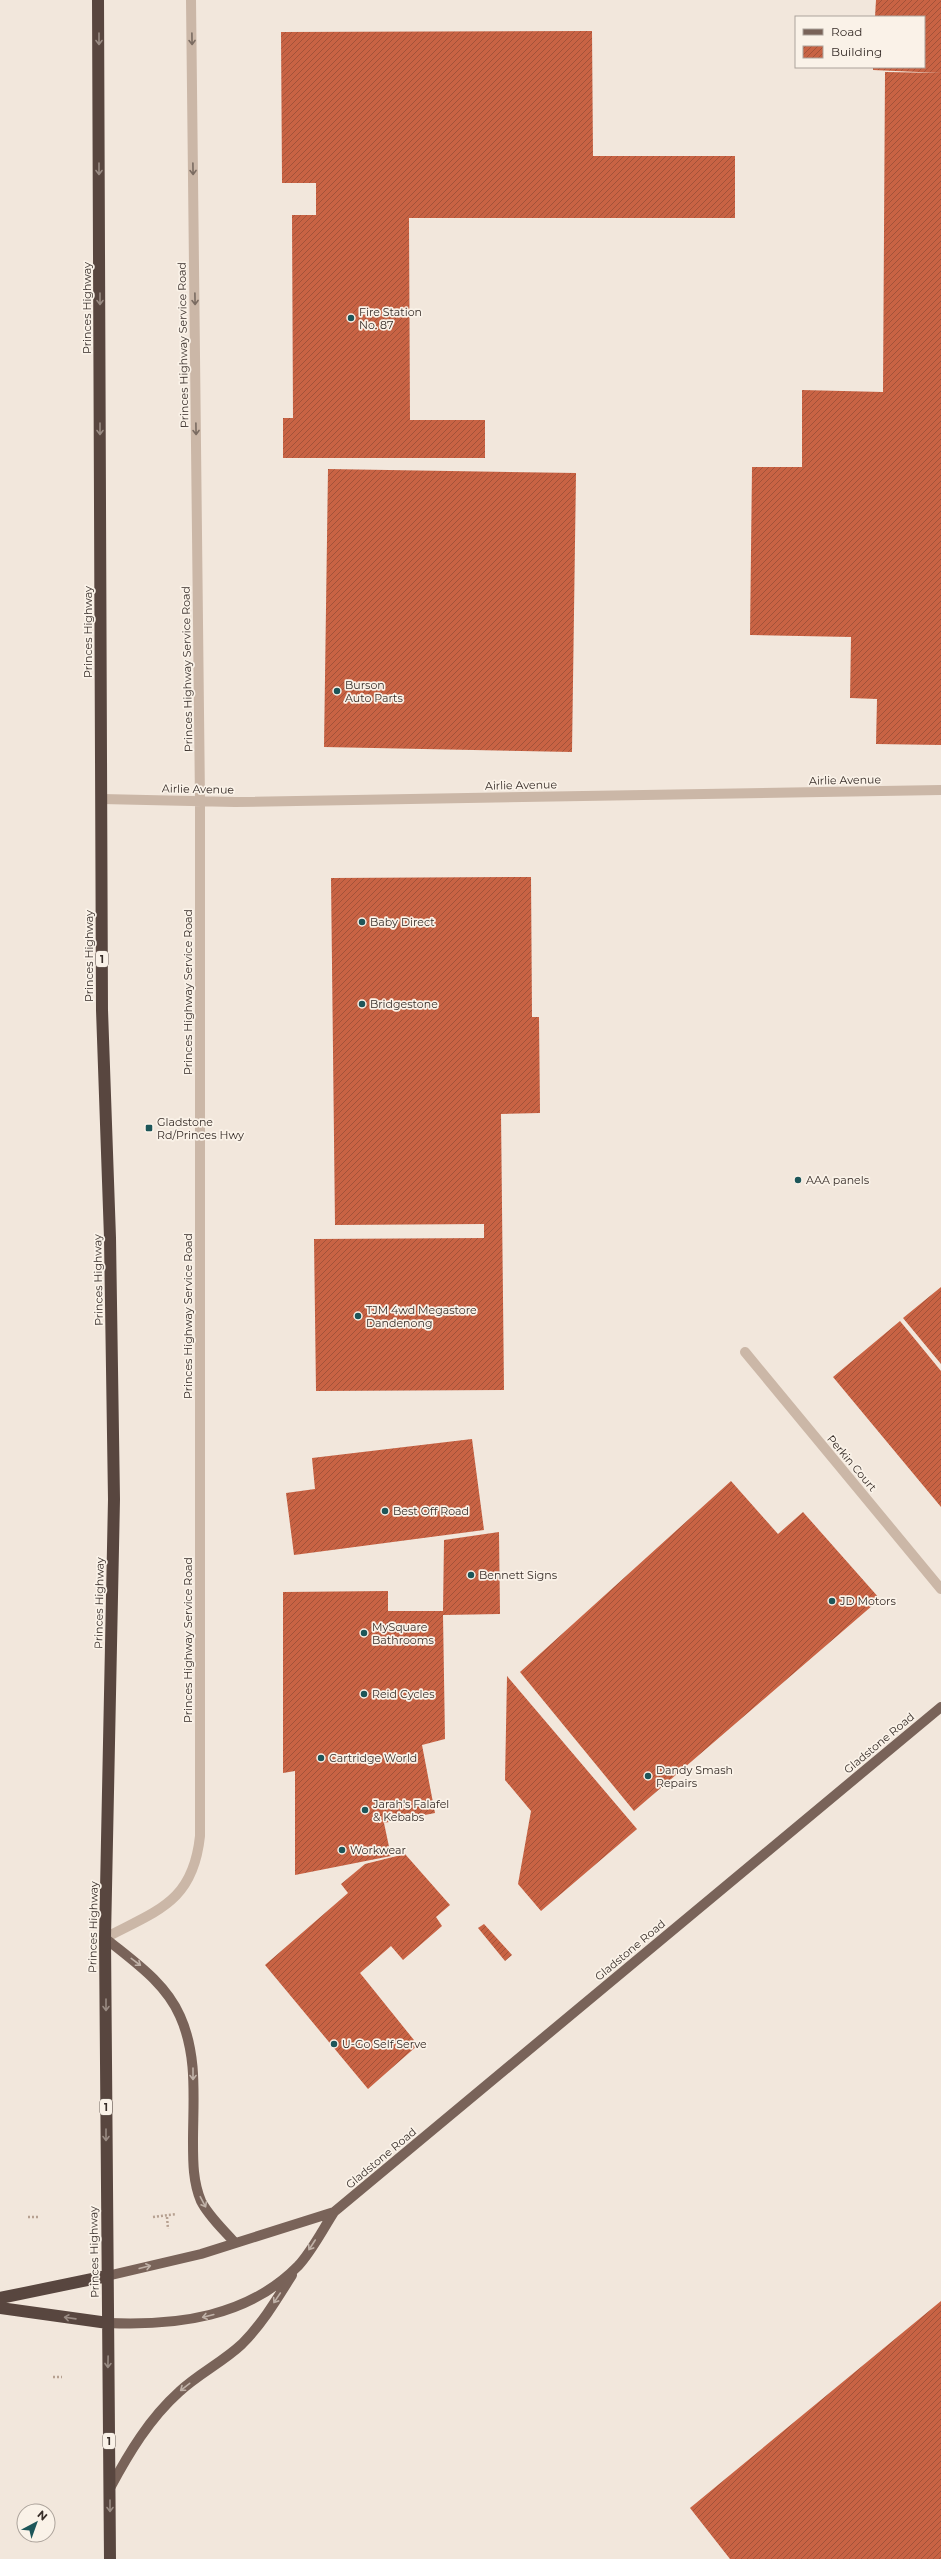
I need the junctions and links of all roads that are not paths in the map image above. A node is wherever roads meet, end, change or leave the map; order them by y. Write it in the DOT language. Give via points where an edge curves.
graph roads {
  1 [pos="98,0"];
  2 [pos="191,0"];
  3 [pos="941,790"];
  4 [pos="102,799"];
  5 [pos="200,801"];
  6 [pos="745,1352"];
  7 [pos="941,1589"];
  8 [pos="941,1707"];
  9 [pos="106,1938"];
  10 [pos="334,2212"];
  11 [pos="235,2243"];
  12 [pos="299,2265"];
  13 [pos="107,2276"];
  14 [pos="0,2298"];
  15 [pos="0,2308"];
  16 [pos="108,2323"];
  17 [pos="110,2488"];
  18 [pos="111,2557"];
  1 -- 4 [label="highway, Princes Highway / 1, one-way"];
  2 -- 5 [label="street, Princes Highway Service Road, one-way"];
  3 -- 5 [label="street, Airlie Avenue"];
  4 -- 5 [label="street, Airlie Avenue"];
  4 -- 9 [label="highway, Princes Highway / 1" via="102,1010 110,1238 114,1499"];
  5 -- 9 [label="street, Princes Highway Service Road" via="200,1836 191,1875 175,1898 161,1909"];
  6 -- 7 [label="street, Perkin Court"];
  8 -- 10 [label="main road, Gladstone Road"];
  9 -- 11 [label="main road, one-way" via="154,1978 180,2015 193,2062 194,2176 202,2203"];
  9 -- 13 [label="highway, Princes Highway / 1, one-way"];
  10 -- 11 [label="main road, Gladstone Road"];
  10 -- 12 [label="main road, Gladstone Road, one-way"];
  13 -- 11 [label="main road, Gladstone Road, one-way" via="201,2254"];
  12 -- 16 [label="main road, Gladstone Road, one-way" via="255,2298 222,2312 157,2325"];
  12 -- 17 [label="main road, one-way" via="264,2318 242,2344 178,2392 158,2414 133,2445"];
  13 -- 14 [label="highway"];
  13 -- 16 [label="highway, Princes Highway / 1"];
  16 -- 15 [label="highway, one-way"];
  16 -- 17 [label="highway, Princes Highway / 1, one-way"];
  17 -- 18 [label="highway, Princes Highway / 1, one-way"];
}
